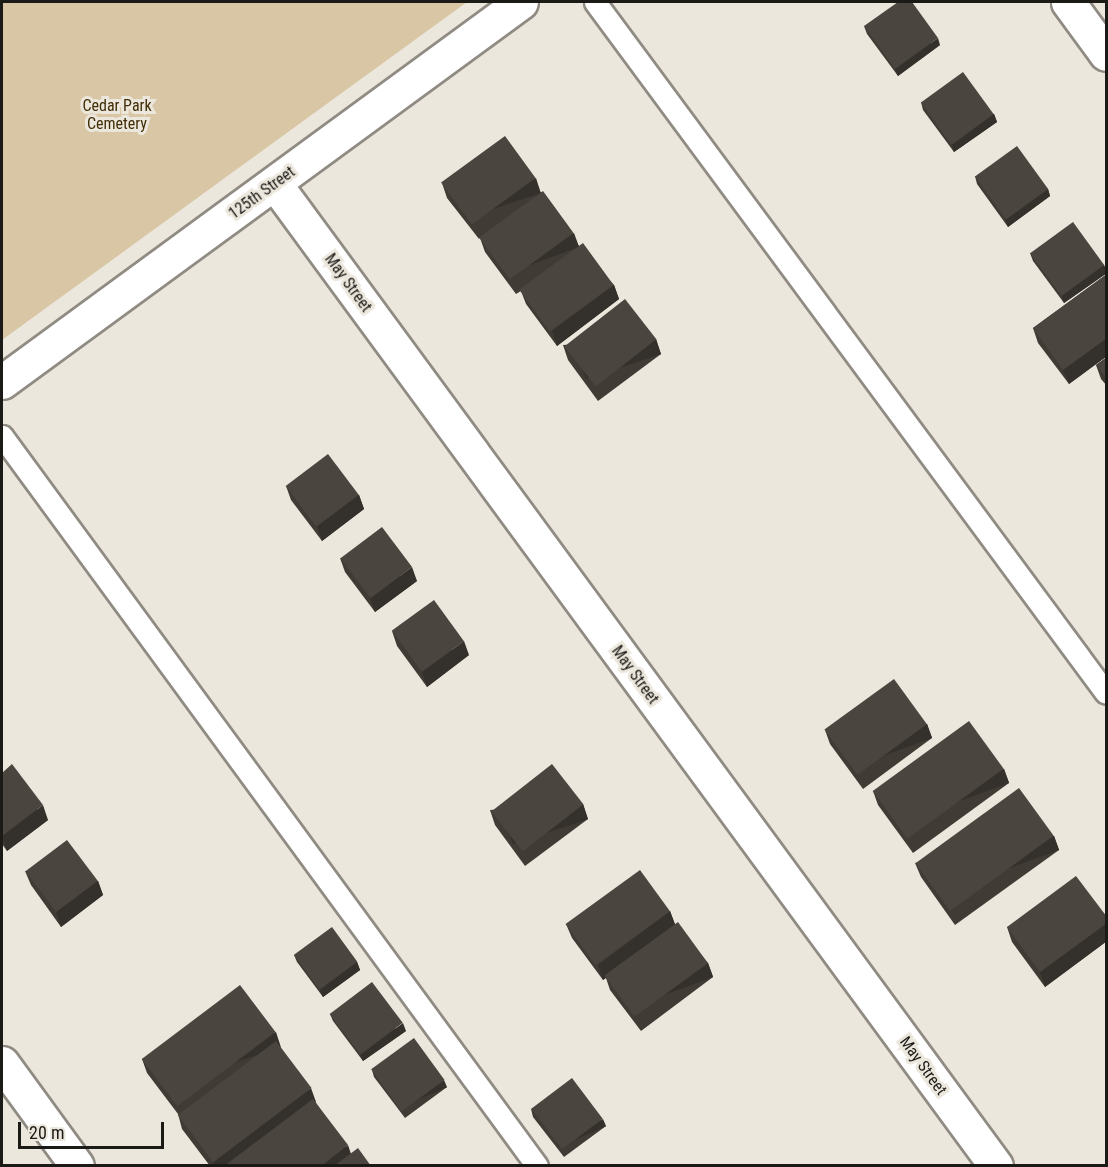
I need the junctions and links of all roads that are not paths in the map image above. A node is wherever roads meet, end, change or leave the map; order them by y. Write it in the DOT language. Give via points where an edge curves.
graph roads {
  1 [pos="521,2"];
  2 [pos="595,2"];
  3 [pos="1068,2"];
  4 [pos="1107,54"];
  5 [pos="275,184"];
  6 [pos="2,382"];
  7 [pos="2,436"];
  8 [pos="1107,693"];
  9 [pos="2,1063"];
  10 [pos="78,1166"];
  11 [pos="537,1166"];
  12 [pos="996,1166"];
  1 -- 5 [label="street, 125th Street"];
  2 -- 8 [label="lane"];
  3 -- 4 [label="street"];
  5 -- 6 [label="street, 125th Street"];
  5 -- 12 [label="street, May Street"];
  7 -- 11 [label="lane"];
  9 -- 10 [label="street"];
}
